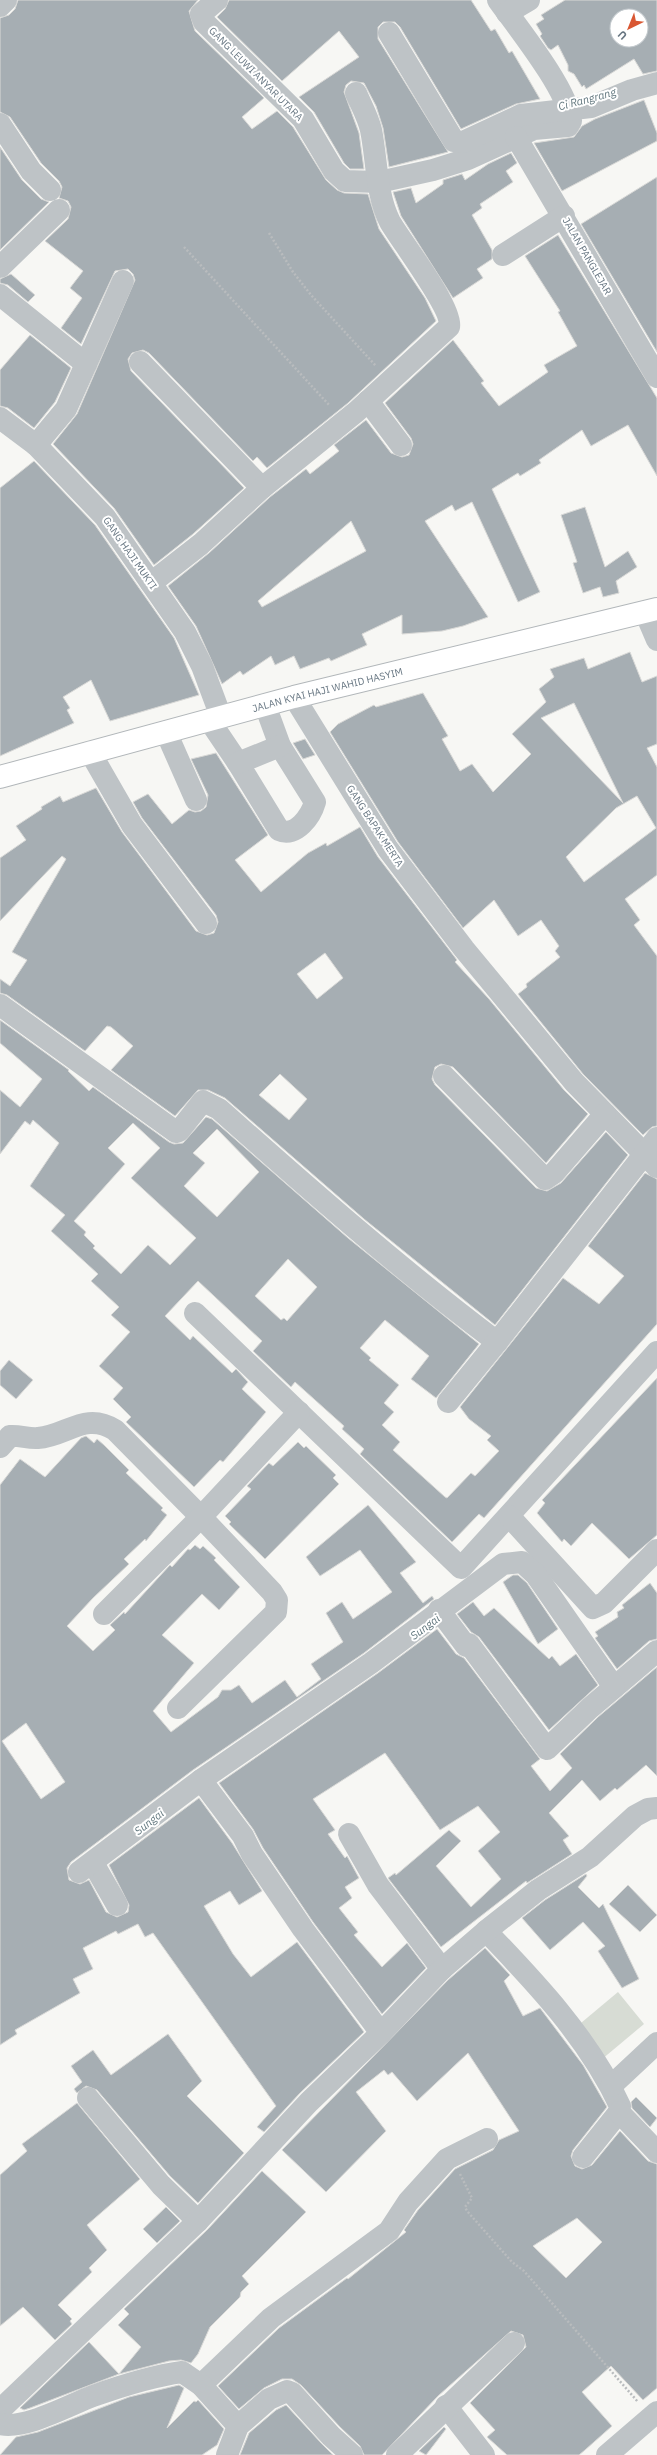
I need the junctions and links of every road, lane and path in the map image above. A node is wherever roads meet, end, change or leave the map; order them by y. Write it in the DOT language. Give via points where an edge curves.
graph roads {
  1 [pos="6,0"];
  2 [pos="217,0"];
  3 [pos="529,0"];
  4 [pos="0,6"];
  5 [pos="503,6"];
  6 [pos="389,33"];
  7 [pos="657,83"];
  8 [pos="356,93"];
  9 [pos="571,114"];
  10 [pos="2,133"];
  11 [pos="516,137"];
  12 [pos="379,182"];
  13 [pos="50,190"];
  14 [pos="59,210"];
  15 [pos="564,216"];
  16 [pos="269,233"];
  17 [pos="184,247"];
  18 [pos="503,255"];
  19 [pos="0,267"];
  20 [pos="123,281"];
  21 [pos="0,295"];
  22 [pos="140,362"];
  23 [pos="86,364"];
  24 [pos="657,377"];
  25 [pos="390,381"];
  26 [pos="368,401"];
  27 [pos="0,418"];
  28 [pos="344,422"];
  29 [pos="36,445"];
  30 [pos="401,445"];
  31 [pos="262,488"];
  32 [pos="151,583"];
  33 [pos="651,611"];
  34 [pos="657,640"];
  35 [pos="294,697"];
  36 [pos="264,705"];
  37 [pos="215,718"];
  38 [pos="166,732"];
  39 [pos="280,746"];
  40 [pos="90,752"];
  41 [pos="238,763"];
  42 [pos="0,777"];
  43 [pos="196,800"];
  44 [pos="206,923"];
  45 [pos="0,1005"];
  46 [pos="444,1076"];
  47 [pos="605,1114"];
  48 [pos="653,1153"];
  49 [pos="195,1313"];
  50 [pos="497,1342"];
  51 [pos="657,1352"];
  52 [pos="448,1402"];
  53 [pos="299,1412"];
  54 [pos="0,1446"];
  55 [pos="509,1516"];
  56 [pos="201,1517"];
  57 [pos="657,1550"];
  58 [pos="441,1613"];
  59 [pos="104,1614"];
  60 [pos="657,1651"];
  61 [pos="614,1687"];
  62 [pos="178,1708"];
  63 [pos="201,1780"];
  64 [pos="657,1808"];
  65 [pos="349,1834"];
  66 [pos="117,1905"];
  67 [pos="486,1931"];
  68 [pos="442,1969"];
  69 [pos="381,2033"];
  70 [pos="657,2042"];
  71 [pos="611,2086"];
  72 [pos="88,2098"];
  73 [pos="619,2112"];
  74 [pos="487,2139"];
  75 [pos="657,2152"];
  76 [pos="583,2157"];
  77 [pos="447,2159"];
  78 [pos="198,2221"];
  79 [pos="514,2343"];
  80 [pos="201,2385"];
  81 [pos="446,2406"];
  82 [pos="0,2410"];
  83 [pos="654,2415"];
  84 [pos="0,2424"];
  85 [pos="238,2426"];
  86 [pos="227,2455"];
  87 [pos="352,2455"];
  88 [pos="397,2455"];
  89 [pos="484,2455"];
  90 [pos="607,2455"];
  1 -- 4 [label="street"];
  2 -- 12 [label="street, GANG LEUWI ANYAR UTARA" via="202,14 204,22 303,119 334,171 345,181"];
  3 -- 5 [label="street"];
  5 -- 9 [label="street" via="562,93"];
  6 -- 9 [label="street" via="454,141 463,142 522,115"];
  7 -- 9 [label="street"];
  8 -- 12 [label="street" via="370,128"];
  9 -- 11 [label="street" via="568,126 534,129"];
  10 -- 13 [label="street" via="31,171"];
  11 -- 12 [label="street" via="433,170"];
  11 -- 15 [label="street, JALAN PANGLEJAR"];
  12 -- 25 [label="street" via="381,197 390,221 443,304 450,323 449,327"];
  14 -- 19 [label="street"];
  15 -- 18 [label="street"];
  15 -- 24 [label="street, JALAN PANGLEJAR"];
  16 -- 25 [label="path" via="293,272 311,295"];
  17 -- 28 [label="path"];
  20 -- 23 [label="street"];
  21 -- 23 [label="street"];
  22 -- 31 [label="street"];
  23 -- 29 [label="street" via="66,409"];
  25 -- 26 [label="street"];
  26 -- 28 [label="street"];
  26 -- 30 [label="street"];
  27 -- 29 [label="street, GANG HAJI MUKTI"];
  28 -- 31 [label="street"];
  29 -- 32 [label="street, GANG HAJI MUKTI" via="105,516"];
  31 -- 32 [label="street" via="201,544"];
  32 -- 37 [label="street, GANG HAJI MUKTI" via="191,643"];
  33 -- 34 [label="street"];
  33 -- 35 [label="main road, JALAN KYAI HAJI WAHID HASYIM"];
  35 -- 36 [label="main road, JALAN KYAI HAJI WAHID HASYIM"];
  35 -- 47 [label="street, GANG BAPAK MERTA" via="388,849 464,949 574,1082"];
  36 -- 37 [label="main road, JALAN KYAI HAJI WAHID HASYIM"];
  36 -- 39 [label="street"];
  37 -- 38 [label="main road, JALAN KYAI HAJI WAHID HASYIM"];
  37 -- 41 [label="street, GANG HAJI MUKTI"];
  38 -- 40 [label="main road, JALAN KYAI HAJI WAHID HASYIM"];
  38 -- 43 [label="street"];
  39 -- 41 [label="street"];
  39 -- 41 [label="street, GANG HAJI MUKTI" via="315,802 311,815 304,824 288,832 278,830"];
  40 -- 42 [label="main road, JALAN KYAI HAJI WAHID HASYIM"];
  40 -- 44 [label="street" via="132,825"];
  45 -- 50 [label="street" via="176,1132 180,1131 203,1101 219,1109 337,1215 424,1287"];
  46 -- 47 [label="street" via="545,1179"];
  47 -- 48 [label="street, GANG BAPAK MERTA"];
  48 -- 50 [label="street"];
  49 -- 53 [label="street"];
  50 -- 52 [label="street"];
  51 -- 55 [label="street"];
  53 -- 55 [label="street" via="459,1567 463,1567"];
  53 -- 56 [label="street"];
  54 -- 56 [label="street" via="7,1438 14,1436 38,1438 80,1424 106,1425"];
  55 -- 57 [label="street" via="593,1608 604,1603"];
  56 -- 59 [label="street"];
  56 -- 62 [label="street" via="272,1592 278,1607 271,1618"];
  58 -- 61 [label="street" via="503,1564 522,1562 536,1575"];
  58 -- 61 [label="street" via="466,1646 469,1644 547,1749"];
  58 -- 63 [label="street"];
  60 -- 61 [label="street"];
  63 -- 66 [label="street" via="86,1867"];
  63 -- 69 [label="street" via="243,1836 252,1854 302,1929"];
  64 -- 67 [label="street" via="648,1809 635,1816 590,1857 538,1890"];
  65 -- 68 [label="street" via="378,1885"];
  67 -- 68 [label="street"];
  67 -- 71 [label="street" via="528,1975 592,2055"];
  68 -- 69 [label="street"];
  69 -- 78 [label="street" via="309,2102"];
  70 -- 71 [label="street"];
  71 -- 73 [label="street" via="620,2106"];
  72 -- 78 [label="street" via="161,2185"];
  73 -- 75 [label="street"];
  73 -- 76 [label="street"];
  74 -- 77 [label="street"];
  77 -- 80 [label="street" via="408,2202 389,2231 271,2318"];
  77 -- 83 [label="path" via="460,2174 472,2198 465,2207 467,2211 512,2262 524,2270"];
  78 -- 82 [label="street"];
  79 -- 81 [label="street"];
  80 -- 84 [label="street" via="185,2373 174,2373 94,2396 39,2418 6,2426"];
  80 -- 85 [label="street"];
  81 -- 88 [label="street"];
  81 -- 89 [label="street"];
  83 -- 90 [label="street"];
  85 -- 86 [label="street"];
  85 -- 87 [label="street" via="269,2399 287,2391 292,2393"];
}
